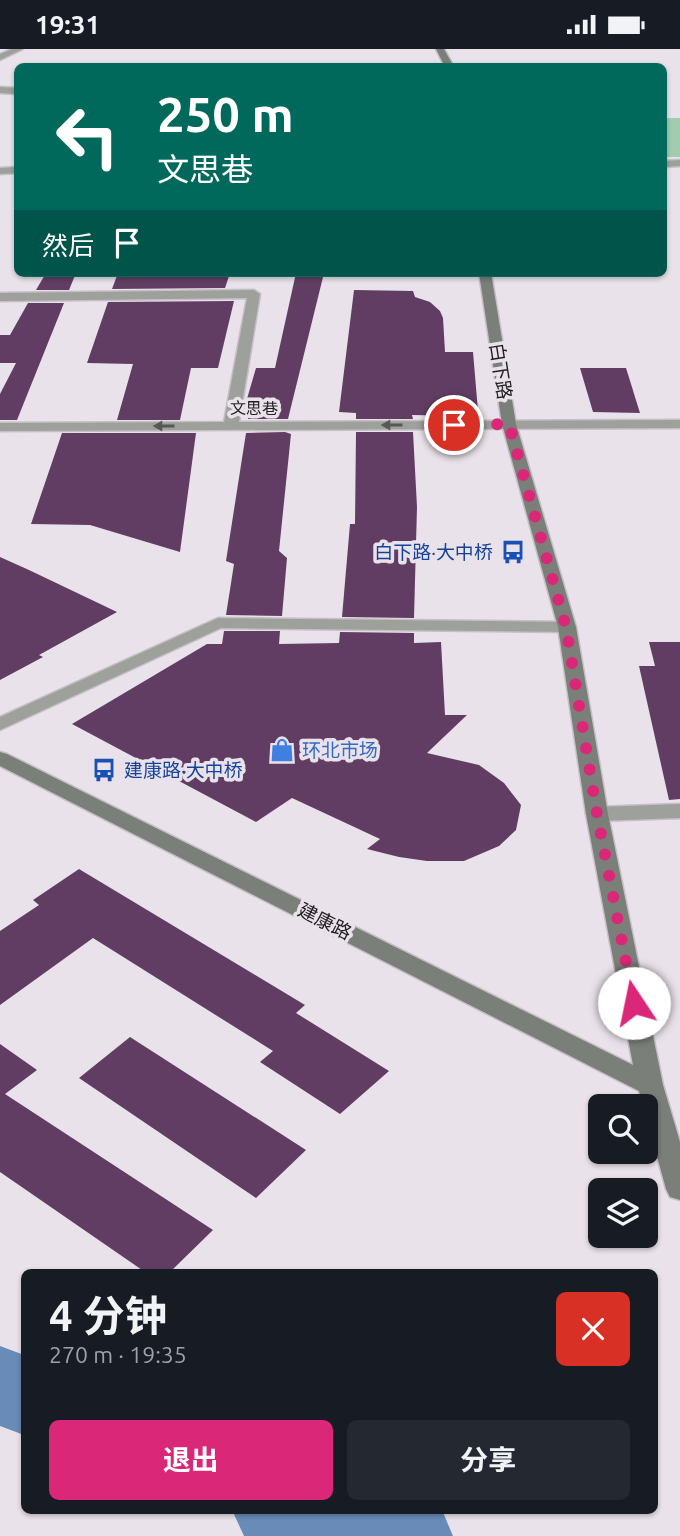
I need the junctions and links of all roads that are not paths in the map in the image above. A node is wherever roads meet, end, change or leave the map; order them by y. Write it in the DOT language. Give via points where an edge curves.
graph roads {
  1 [pos="19,49"];
  2 [pos="0,57"];
  3 [pos="486,277"];
  4 [pos="0,297"];
  5 [pos="509,424"];
  6 [pos="680,424"];
  7 [pos="231,426"];
  8 [pos="0,427"];
  9 [pos="566,627"];
  10 [pos="0,724"];
  11 [pos="0,758"];
  12 [pos="680,811"];
  13 [pos="597,814"];
  14 [pos="650,1085"];
  15 [pos="680,1189"];
  1 -- 2 [label="street"];
  3 -- 5 [label="main road, 白下路"];
  4 -- 7 [label="street" via="254,294"];
  5 -- 6 [label="street, 文思巷"];
  5 -- 7 [label="street, 文思巷, one-way"];
  5 -- 9 [label="main road, 白下路"];
  7 -- 8 [label="street, 文思巷, one-way"];
  9 -- 10 [label="street" via="218,623"];
  9 -- 13 [label="main road, 白下路"];
  11 -- 14 [label="main road, 建康路"];
  12 -- 13 [label="street"];
  13 -- 14 [label="main road, 白下路"];
  14 -- 15 [label="main road, 白下路"];
}
